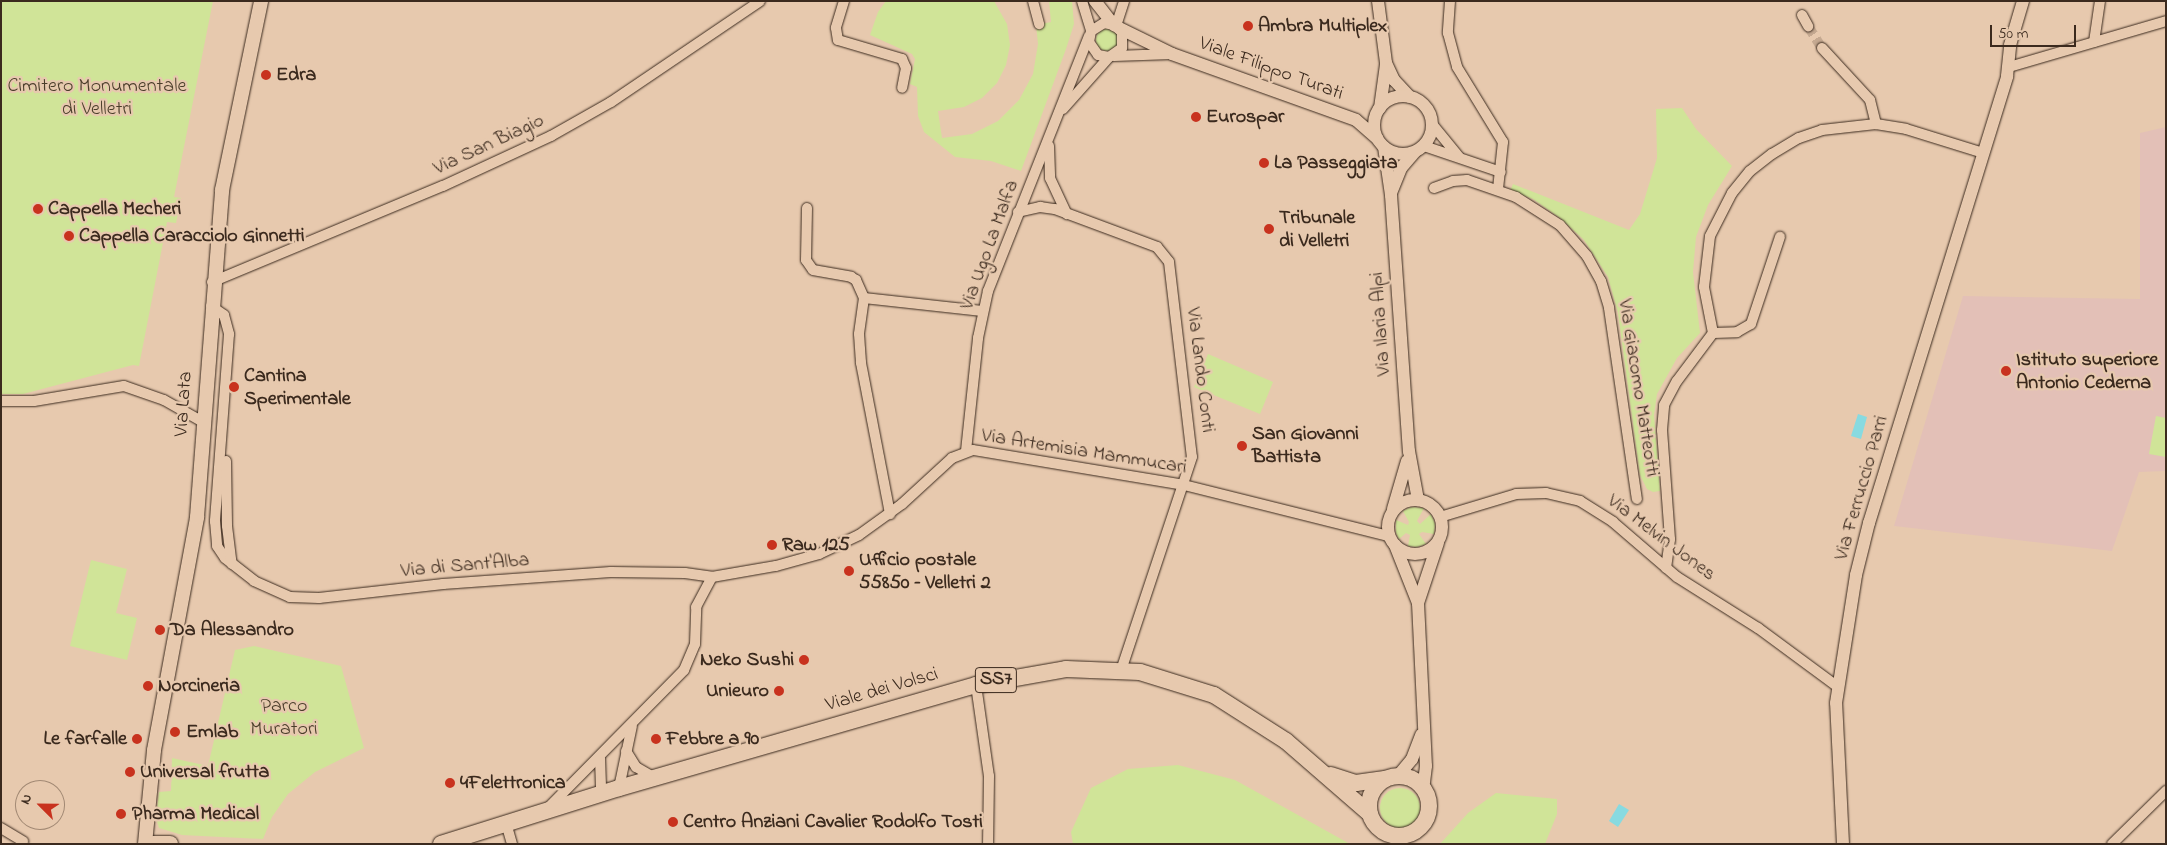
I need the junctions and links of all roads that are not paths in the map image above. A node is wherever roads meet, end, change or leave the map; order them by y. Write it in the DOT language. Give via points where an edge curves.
graph roads {
  1 [pos="261,1"];
  2 [pos="760,1"];
  3 [pos="844,1"];
  4 [pos="1033,1"];
  5 [pos="1082,1"];
  6 [pos="1095,1"];
  7 [pos="1124,1"];
  8 [pos="1378,1"];
  9 [pos="1450,1"];
  10 [pos="2023,1"];
  11 [pos="2100,1"];
  12 [pos="1802,15"];
  13 [pos="2166,21"];
  14 [pos="1039,24"];
  15 [pos="1116,26"];
  16 [pos="1808,26"];
  17 [pos="1090,33"];
  18 [pos="2094,42"];
  19 [pos="1822,48"];
  20 [pos="1172,54"];
  21 [pos="1112,56"];
  22 [pos="1386,63"];
  23 [pos="2009,67"];
  24 [pos="902,88"];
  25 [pos="1410,97"];
  26 [pos="1379,111"];
  27 [pos="1057,115"];
  28 [pos="1356,120"];
  29 [pos="1432,124"];
  30 [pos="1876,124"];
  31 [pos="1051,130"];
  32 [pos="1380,142"];
  33 [pos="1420,149"];
  34 [pos="1983,153"];
  35 [pos="1459,158"];
  36 [pos="1501,172"];
  37 [pos="1434,188"];
  38 [pos="1498,189"];
  39 [pos="1391,195"];
  40 [pos="807,208"];
  41 [pos="1018,212"];
  42 [pos="1067,214"];
  43 [pos="1780,237"];
  44 [pos="212,282"];
  45 [pos="864,298"];
  46 [pos="211,306"];
  47 [pos="982,311"];
  48 [pos="1713,334"];
  49 [pos="1,401"];
  50 [pos="203,422"];
  51 [pos="966,451"];
  52 [pos="1409,451"];
  53 [pos="1184,485"];
  54 [pos="1638,499"];
  55 [pos="1418,500"];
  56 [pos="1392,512"];
  57 [pos="890,514"];
  58 [pos="1440,517"];
  59 [pos="1440,538"];
  60 [pos="1392,541"];
  61 [pos="1666,568"];
  62 [pos="712,577"];
  63 [pos="1418,602"];
  64 [pos="1121,670"];
  65 [pos="976,685"];
  66 [pos="1838,687"];
  67 [pos="632,726"];
  68 [pos="1423,728"];
  69 [pos="626,751"];
  70 [pos="600,758"];
  71 [pos="1322,771"];
  72 [pos="655,778"];
  73 [pos="1392,778"];
  74 [pos="619,788"];
  75 [pos="1423,790"];
  76 [pos="2166,791"];
  77 [pos="601,794"];
  78 [pos="147,810"];
  79 [pos="546,810"];
  80 [pos="1373,821"];
  81 [pos="506,823"];
  82 [pos="1,828"];
  83 [pos="1412,838"];
  84 [pos="24,843"];
  85 [pos="162,843"];
  86 [pos="145,844"];
  87 [pos="441,844"];
  88 [pos="512,844"];
  89 [pos="988,844"];
  90 [pos="1388,844"];
  91 [pos="1843,844"];
  92 [pos="2112,844"];
  1 -- 44 [label="main road, Via Lata" via="223,181"];
  2 -- 44 [label="street, Via San Biagio" via="611,102 557,133 444,186"];
  3 -- 24 [label="street" via="836,28 837,39 844,44 902,59 906,68"];
  4 -- 14 [label="street"];
  5 -- 17 [label="street"];
  6 -- 15 [label="street"];
  7 -- 15 [label="street"];
  8 -- 22 [label="street"];
  9 -- 36 [label="street" via="1448,33 1452,53 1466,85 1501,134 1504,152"];
  10 -- 23 [label="street, Via Ferruccio Parri" via="2010,46"];
  11 -- 18 [label="street"];
  12 -- 16 [label="street"];
  13 -- 18 [label="street"];
  15 -- 17 [label="street" via="1104,22"];
  15 -- 20 [label="street, Viale Filippo Turati"];
  15 -- 21 [label="street" via="1124,43"];
  17 -- 21 [label="street" via="1093,52"];
  17 -- 27 [label="street, Via Ugo La Malfa"];
  18 -- 23 [label="street"];
  19 -- 30 [label="street" via="1870,100"];
  20 -- 21 [label="street, Viale Filippo Turati"];
  20 -- 28 [label="street, Viale Filippo Turati"];
  21 -- 27 [label="street, Via Ugo La Malfa"];
  22 -- 25 [label="street" via="1394,80"];
  22 -- 26 [label="street"];
  23 -- 34 [label="street, Via Ferruccio Parri"];
  25 -- 26 [label="street" via="1394,98"];
  25 -- 29 [label="street" via="1426,107"];
  26 -- 28 [label="street, Viale Filippo Turati"];
  26 -- 32 [label="street"];
  27 -- 31 [label="street, Via Ugo La Malfa"];
  28 -- 32 [label="street, Viale Filippo Turati"];
  29 -- 33 [label="street"];
  29 -- 35 [label="street"];
  30 -- 34 [label="street" via="1906,128"];
  30 -- 48 [label="street" via="1839,126 1799,138 1764,160 1736,186 1719,214 1705,259 1704,298"];
  31 -- 41 [label="street, Via Ugo La Malfa"];
  31 -- 42 [label="street" via="1049,173"];
  32 -- 33 [label="street" via="1399,154"];
  32 -- 39 [label="street, Via Ilaria Alpi"];
  33 -- 35 [label="street"];
  33 -- 39 [label="street, Via Ilaria Alpi" via="1401,168"];
  34 -- 66 [label="street, Via Ferruccio Parri" via="1867,530 1851,601"];
  35 -- 36 [label="street"];
  36 -- 38 [label="street"];
  37 -- 38 [label="street, Via Giacomo Matteotti" via="1462,180"];
  38 -- 54 [label="street, Via Giacomo Matteotti" via="1529,203 1560,225 1581,248 1601,282 1609,308"];
  39 -- 52 [label="street, Via Ilaria Alpi"];
  40 -- 45 [label="street" via="808,265 815,271 851,277 856,280"];
  41 -- 42 [label="street" via="1046,208"];
  41 -- 47 [label="street, Via Ugo La Malfa"];
  42 -- 53 [label="street, Via Lando Conti" via="1157,247 1168,258 1192,443"];
  43 -- 48 [label="street" via="1751,324 1737,332"];
  44 -- 46 [label="main road, Via Lata"];
  45 -- 47 [label="street"];
  45 -- 57 [label="street" via="859,334 861,363"];
  46 -- 50 [label="main road, Via Lata"];
  46 -- 62 [label="street, Via di Sant'Alba" via="224,315 229,330 215,534 220,552 265,588 301,599 604,572 680,572"];
  47 -- 51 [label="street, Via Ugo La Malfa"];
  48 -- 61 [label="street" via="1674,386 1662,411 1670,539"];
  49 -- 50 [label="street" via="34,401 124,386 164,400"];
  50 -- 78 [label="main road, Via Lata" via="193,546 164,693"];
  51 -- 53 [label="street, Via Artemisia Mammucari" via="980,450"];
  51 -- 57 [label="street, Via Artemisia Mammucari" via="952,458"];
  52 -- 55 [label="street, Via Ilaria Alpi"];
  52 -- 56 [label="street, Via Ilaria Alpi" via="1403,484"];
  53 -- 60 [label="street, Via Artemisia Mammucari"];
  53 -- 64 [label="street, Via Lando Conti"];
  55 -- 56 [label="street" via="1403,502"];
  55 -- 58 [label="street" via="1431,505"];
  56 -- 60 [label="street" via="1389,519"];
  57 -- 62 [label="street, Via Artemisia Mammucari" via="819,554 776,566"];
  58 -- 59 [label="street"];
  58 -- 61 [label="street, Via Melvin Jones" via="1516,494 1562,495 1580,501 1608,518"];
  59 -- 60 [label="street" via="1423,553 1408,553"];
  59 -- 63 [label="street"];
  60 -- 63 [label="street"];
  61 -- 66 [label="street, Via Melvin Jones" via="1758,628"];
  62 -- 67 [label="street" via="696,609 696,644 687,666"];
  63 -- 68 [label="street"];
  64 -- 65 [label="main road, Viale dei Volsci / SS7" via="1050,671"];
  64 -- 71 [label="main road, Viale dei Volsci / SS7" via="1166,678 1220,698 1280,737"];
  65 -- 72 [label="main road, Viale dei Volsci / SS7"];
  65 -- 89 [label="street" via="990,785"];
  66 -- 91 [label="street, Via Ferruccio Parri" via="1837,755"];
  67 -- 69 [label="street"];
  67 -- 70 [label="street"];
  68 -- 73 [label="street" via="1412,759"];
  68 -- 75 [label="street" via="1426,770"];
  69 -- 72 [label="street" via="636,767"];
  69 -- 74 [label="street"];
  70 -- 77 [label="street"];
  70 -- 79 [label="street"];
  71 -- 73 [label="main road, Viale dei Volsci / SS7" via="1356,783"];
  71 -- 80 [label="main road, Viale dei Volsci / SS7"];
  72 -- 74 [label="main road, Viale dei Volsci / SS7"];
  73 -- 75 [label="main road" via="1407,778"];
  73 -- 80 [label="main road" via="1374,790"];
  74 -- 77 [label="main road, Viale dei Volsci / SS7"];
  75 -- 83 [label="main road, SS7" via="1428,807 1422,825"];
  76 -- 92 [label="street"];
  77 -- 79 [label="main road, Viale dei Volsci / SS7"];
  78 -- 85 [label="main road"];
  78 -- 86 [label="main road, Via Lata"];
  79 -- 81 [label="main road, Viale dei Volsci / SS7"];
  80 -- 83 [label="main road, SS7" via="1395,836"];
  80 -- 90 [label="main road, Viale dei Volsci"];
  81 -- 87 [label="main road, Viale dei Volsci / SS7"];
  81 -- 88 [label="street"];
  82 -- 84 [label="street"];
}
